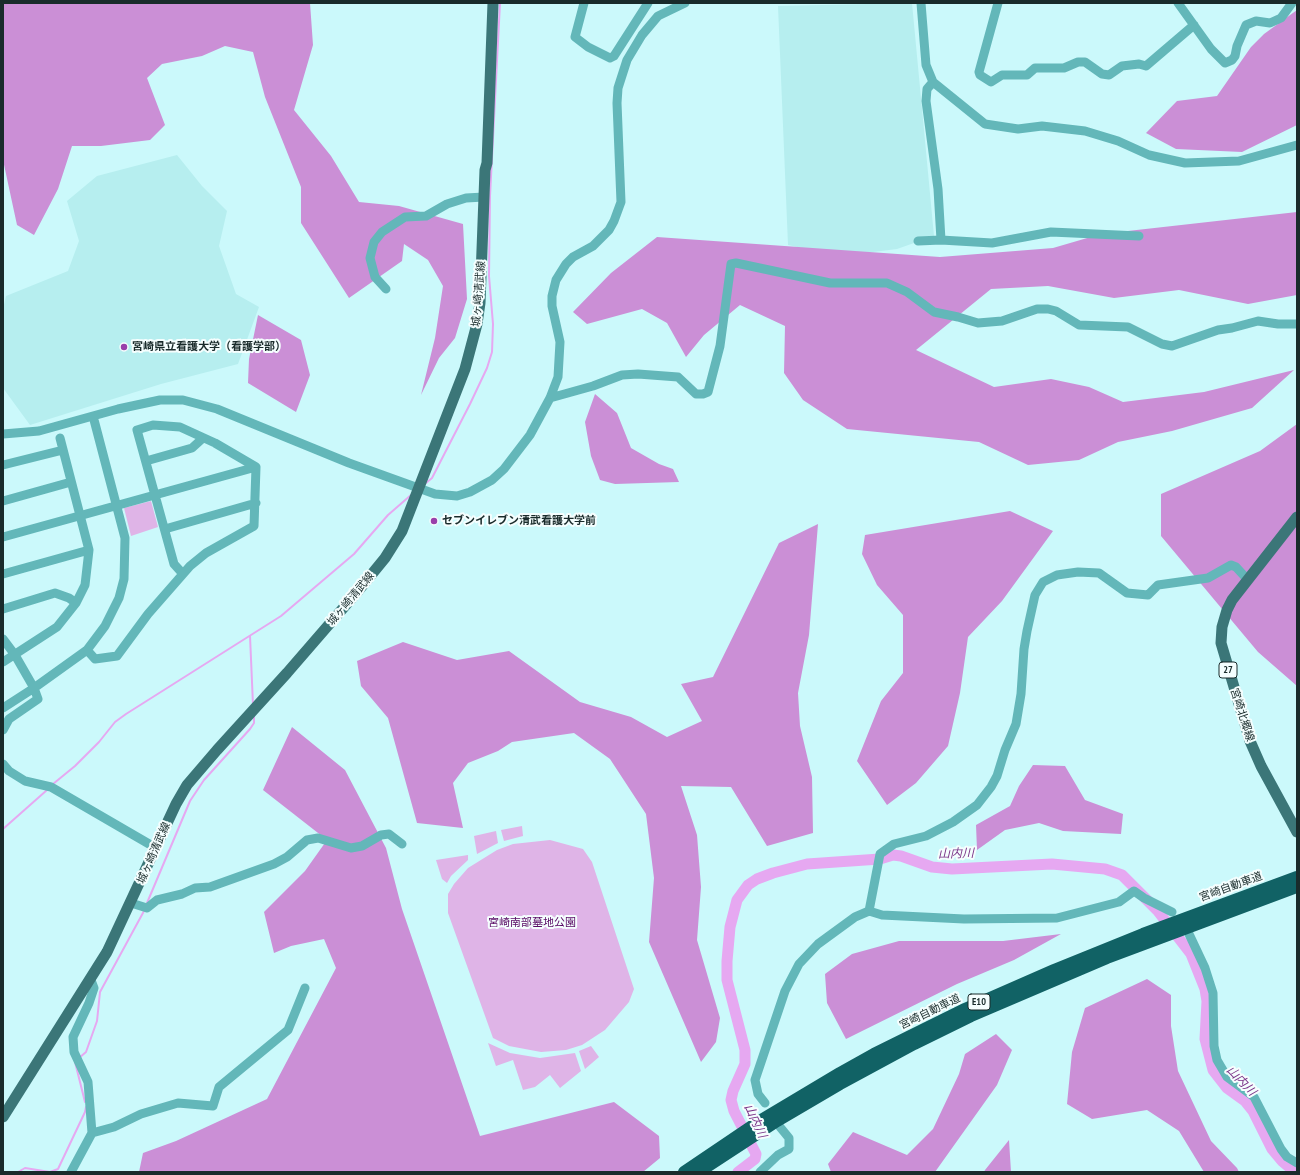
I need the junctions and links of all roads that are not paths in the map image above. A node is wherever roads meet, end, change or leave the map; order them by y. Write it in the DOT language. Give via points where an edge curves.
graph roads {
  1 [pos="493,3"];
  2 [pos="584,3"];
  3 [pos="648,3"];
  4 [pos="685,3"];
  5 [pos="921,3"];
  6 [pos="998,3"];
  7 [pos="1178,3"];
  8 [pos="1292,3"];
  9 [pos="1194,25"];
  10 [pos="933,82"];
  11 [pos="1297,145"];
  12 [pos="484,197"];
  13 [pos="1139,236"];
  14 [pos="941,240"];
  15 [pos="918,241"];
  16 [pos="386,289"];
  17 [pos="1297,324"];
  18 [pos="550,398"];
  19 [pos="93,416"];
  20 [pos="3,434"];
  21 [pos="60,438"];
  22 [pos="203,438"];
  23 [pos="63,450"];
  24 [pos="146,461"];
  25 [pos="3,465"];
  26 [pos="256,467"];
  27 [pos="71,482"];
  28 [pos="418,492"];
  29 [pos="156,495"];
  30 [pos="3,502"];
  31 [pos="256,503"];
  32 [pos="118,506"];
  33 [pos="80,516"];
  34 [pos="1297,517"];
  35 [pos="165,529"];
  36 [pos="3,537"];
  37 [pos="89,550"];
  38 [pos="3,574"];
  39 [pos="183,574"];
  40 [pos="1247,579"];
  41 [pos="76,603"];
  42 [pos="3,609"];
  43 [pos="3,639"];
  44 [pos="86,650"];
  45 [pos="15,655"];
  46 [pos="3,662"];
  47 [pos="34,688"];
  48 [pos="3,708"];
  49 [pos="3,730"];
  50 [pos="3,764"];
  51 [pos="1297,832"];
  52 [pos="402,844"];
  53 [pos="156,848"];
  54 [pos="1297,878"];
  55 [pos="1297,887"];
  56 [pos="1297,892"];
  57 [pos="1263,899"];
  58 [pos="131,903"];
  59 [pos="869,911"];
  60 [pos="1172,912"];
  61 [pos="1189,934"];
  62 [pos="91,980"];
  63 [pos="305,988"];
  64 [pos="766,1103"];
  65 [pos="3,1117"];
  66 [pos="780,1126"];
  67 [pos="92,1133"];
  68 [pos="1297,1163"];
  69 [pos="71,1172"];
  70 [pos="684,1172"];
  71 [pos="699,1172"];
  72 [pos="760,1172"];
  1 -- 12 [label="main road, 城ヶ崎清武線"];
  2 -- 3 [label="street" via="575,37 610,58 614,56"];
  4 -- 18 [label="street" via="666,10 651,23 634,47 622,73 617,102 621,202 609,230 593,246 566,264 556,280 552,306 560,342 560,364"];
  5 -- 10 [label="street" via="926,65"];
  6 -- 9 [label="street" via="979,72 991,82 1002,75 1027,75 1035,68 1064,68 1078,62 1085,62 1102,74 1109,75 1122,66 1146,66"];
  7 -- 9 [label="street"];
  8 -- 9 [label="street" via="1281,18 1270,23 1256,21 1246,25 1235,56 1225,63"];
  10 -- 11 [label="street" via="985,124 1018,129 1042,126 1085,131 1118,141 1149,155 1185,163 1239,161"];
  10 -- 14 [label="street" via="927,89 926,101 938,189"];
  12 -- 16 [label="street" via="466,198 447,204 426,216 405,217 382,232 374,242 370,258 375,277"];
  12 -- 28 [label="main road, 城ヶ崎清武線" via="480,303 474,338 465,369"];
  13 -- 14 [label="street" via="1051,232 992,243"];
  14 -- 15 [label="street"];
  17 -- 18 [label="street" via="1258,321 1218,330 1172,346 1162,344 1128,327 1079,325 1048,309 1037,309 1002,320 978,324 934,312 908,292 887,283 830,283 736,263 731,264 720,346 708,392 696,394 678,377 638,374 622,375"];
  18 -- 28 [label="street" via="517,454 492,480 457,496"];
  19 -- 20 [label="street" via="28,433"];
  19 -- 28 [label="street" via="160,400 183,400 217,409"];
  19 -- 32 [label="street"];
  21 -- 23 [label="street"];
  22 -- 24 [label="street" via="192,448"];
  22 -- 24 [label="street" via="180,427 153,425 137,430"];
  22 -- 26 [label="street"];
  23 -- 25 [label="street"];
  23 -- 27 [label="street"];
  24 -- 29 [label="street"];
  26 -- 29 [label="street"];
  26 -- 31 [label="street"];
  27 -- 30 [label="street"];
  27 -- 33 [label="street"];
  28 -- 53 [label="main road, 城ヶ崎清武線" via="397,541 385,558 292,668 187,785"];
  29 -- 32 [label="street"];
  29 -- 35 [label="street"];
  31 -- 35 [label="street"];
  31 -- 39 [label="street" via="254,526 206,553"];
  32 -- 33 [label="street"];
  32 -- 44 [label="street" via="125,538 124,579 119,598 105,626"];
  33 -- 36 [label="street"];
  33 -- 37 [label="street"];
  34 -- 40 [label="main road, 宮崎北郷線 / 27"];
  35 -- 39 [label="street" via="174,564"];
  37 -- 38 [label="street"];
  37 -- 41 [label="street" via="85,584"];
  39 -- 44 [label="street" via="148,614 117,656 95,659"];
  40 -- 51 [label="main road, 宮崎北郷線 / 27" via="1232,600 1225,617 1221,643 1250,741"];
  40 -- 59 [label="street" via="1231,565 1208,578 1158,585 1148,595 1127,593 1099,573 1057,575 1043,582 1035,595 1027,631 1016,724 991,787 977,805 953,822 926,836 894,844 880,854"];
  41 -- 42 [label="street" via="55,593"];
  41 -- 45 [label="street" via="57,627"];
  43 -- 45 [label="street"];
  44 -- 47 [label="street"];
  45 -- 46 [label="street"];
  45 -- 47 [label="street"];
  47 -- 48 [label="street"];
  47 -- 49 [label="street" via="38,699 10,719"];
  50 -- 53 [label="street" via="25,781 52,787"];
  52 -- 58 [label="street" via="389,834 381,835 362,846 350,848 318,838 307,840 274,864 210,887 195,888 156,900 147,908"];
  53 -- 58 [label="main road, 城ヶ崎清武線"];
  54 -- 70 [label="highway, 宮崎自動車道 / E10" via="1143,934 965,1009 834,1077 758,1122"];
  55 -- 57 [label="highway, 宮崎自動車道 / E10"];
  56 -- 57 [label="highway"];
  57 -- 71 [label="highway, 宮崎自動車道 / E10" via="1027,991 914,1044 777,1121"];
  58 -- 62 [label="main road, 城ヶ崎清武線" via="117,935"];
  59 -- 60 [label="street" via="882,915 964,919 1057,918 1119,902 1134,891"];
  59 -- 64 [label="street" via="855,917 818,944 798,964 785,991 755,1080 758,1094"];
  61 -- 68 [label="street" via="1205,968 1213,993 1214,1046 1222,1071 1227,1078 1254,1097 1281,1149 1287,1157"];
  62 -- 65 [label="main road, 城ヶ崎清武線"];
  62 -- 67 [label="street" via="94,988 73,1037 74,1052 88,1082"];
  63 -- 67 [label="street" via="288,1030 219,1087 213,1106 178,1103"];
  66 -- 72 [label="street" via="789,1138 789,1149 778,1155"];
  67 -- 69 [label="street"];
}
